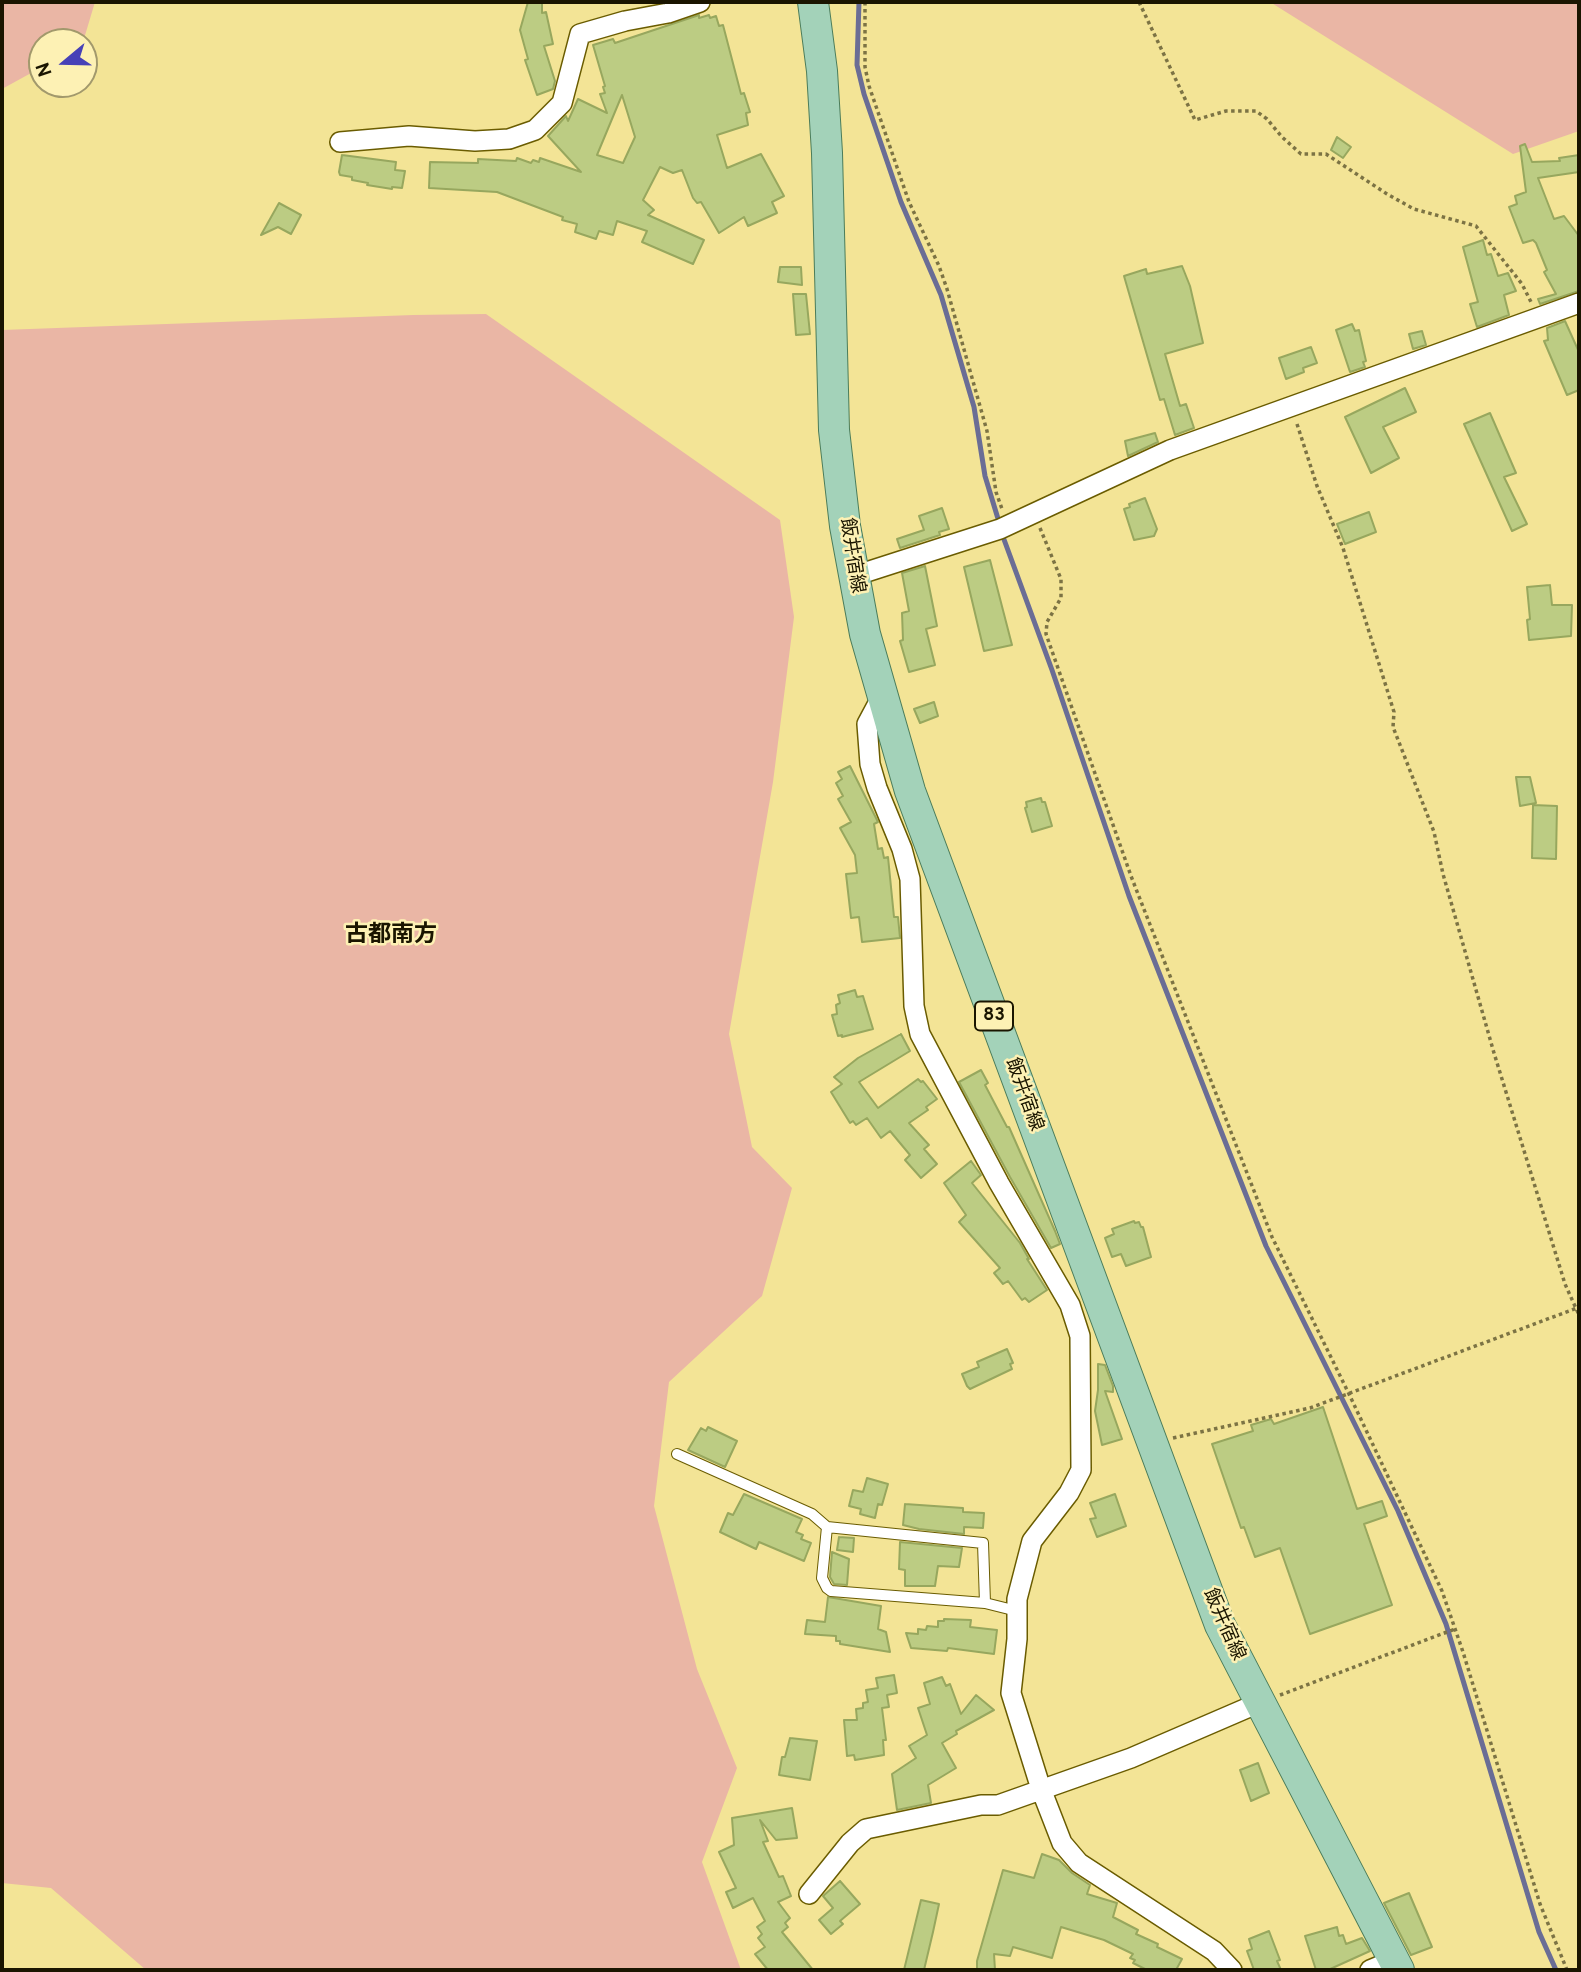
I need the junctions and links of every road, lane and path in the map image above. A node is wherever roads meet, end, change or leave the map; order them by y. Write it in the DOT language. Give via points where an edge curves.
graph roads {
  1 [pos="701,2"];
  2 [pos="813,2"];
  3 [pos="865,2"];
  4 [pos="1139,2"];
  5 [pos="340,142"];
  6 [pos="1579,303"];
  7 [pos="1539,319"];
  8 [pos="1292,405"];
  9 [pos="1034,513"];
  10 [pos="1008,525"];
  11 [pos="854,576"];
  12 [pos="882,696"];
  13 [pos="1577,1308"];
  14 [pos="1579,1315"];
  15 [pos="1349,1394"];
  16 [pos="1151,1443"];
  17 [pos="677,1454"];
  18 [pos="827,1527"];
  19 [pos="985,1603"];
  20 [pos="1017,1611"];
  21 [pos="1455,1629"];
  22 [pos="1261,1702"];
  23 [pos="1041,1789"];
  24 [pos="809,1894"];
  25 [pos="1388,1967"];
  26 [pos="1232,1970"];
  27 [pos="1567,1970"];
  1 -- 5 [label="street" via="580,34 562,103 535,130 509,139 409,136"];
  2 -- 11 [label="main road, 飯井宿線 / 83" via="827,153 834,430"];
  3 -- 10 [label="path" via="869,86 909,202 947,289"];
  4 -- 7 [label="path" via="1195,120 1226,111 1256,111 1301,154 1326,154 1415,209 1476,226 1522,284"];
  6 -- 7 [label="street"];
  7 -- 8 [label="street"];
  8 -- 9 [label="street" via="1170,450"];
  8 -- 13 [label="path" via="1317,486 1343,548 1394,712 1393,727 1434,832 1498,1066 1564,1284"];
  9 -- 10 [label="street"];
  9 -- 15 [label="path" via="1061,579 1061,598 1047,622 1046,634 1122,851 1272,1237"];
  10 -- 11 [label="street"];
  11 -- 12 [label="main road, 飯井宿線 / 83"];
  12 -- 16 [label="main road, 飯井宿線 / 83" via="910,790"];
  12 -- 20 [label="street" via="867,724 870,764 910,878 914,1006 920,1034 1070,1305 1080,1336 1081,1470 1031,1541"];
  13 -- 14 [label="path"];
  13 -- 15 [label="path"];
  15 -- 16 [label="path" via="1310,1408"];
  15 -- 21 [label="path" via="1442,1591"];
  16 -- 22 [label="main road, 飯井宿線 / 83" via="1220,1625"];
  17 -- 18 [label="lane" via="812,1514"];
  18 -- 19 [label="lane" via="983,1543"];
  18 -- 19 [label="lane" via="822,1578 831,1591"];
  19 -- 20 [label="lane"];
  20 -- 23 [label="street" via="1011,1693"];
  21 -- 22 [label="path"];
  21 -- 27 [label="path" via="1540,1904"];
  22 -- 23 [label="street" via="1131,1758"];
  22 -- 25 [label="main road, 飯井宿線 / 83"];
  23 -- 24 [label="street" via="998,1805 866,1829"];
  23 -- 26 [label="street" via="1062,1843 1079,1863 1214,1951"];
}
